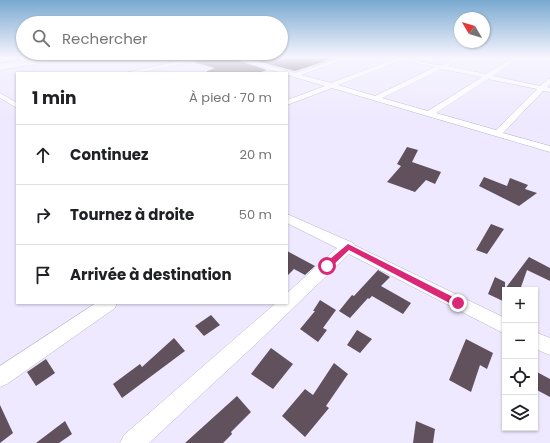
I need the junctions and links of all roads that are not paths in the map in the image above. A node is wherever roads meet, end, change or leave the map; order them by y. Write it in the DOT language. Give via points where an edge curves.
graph roads {
  1 [pos="308,79"];
  2 [pos="347,79"];
  3 [pos="415,79"];
  4 [pos="482,79"];
  5 [pos="503,79"];
  6 [pos="550,80"];
  7 [pos="331,85"];
  8 [pos="546,89"];
  9 [pos="3,97"];
  10 [pos="16,97"];
  11 [pos="376,98"];
  12 [pos="288,103"];
  13 [pos="16,105"];
  14 [pos="429,114"];
  15 [pos="497,134"];
  16 [pos="550,149"];
  17 [pos="288,218"];
  18 [pos="348,246"];
  19 [pos="288,303"];
  20 [pos="108,304"];
  21 [pos="287,304"];
  22 [pos="502,325"];
  23 [pos="538,341"];
  24 [pos="550,347"];
  25 [pos="0,377"];
  26 [pos="132,443"];
  1 -- 7 [label="street"];
  2 -- 7 [label="street"];
  3 -- 11 [label="street"];
  4 -- 14 [label="street"];
  5 -- 8 [label="street"];
  6 -- 8 [label="street"];
  7 -- 11 [label="street"];
  7 -- 12 [label="street"];
  8 -- 15 [label="street"];
  9 -- 10 [label="street"];
  9 -- 13 [label="street"];
  11 -- 14 [label="street"];
  14 -- 15 [label="street"];
  15 -- 16 [label="street"];
  17 -- 18 [label="street"];
  18 -- 19 [label="street"];
  18 -- 22 [label="street"];
  20 -- 25 [label="street"];
  21 -- 26 [label="street"];
  23 -- 24 [label="street"];
}
